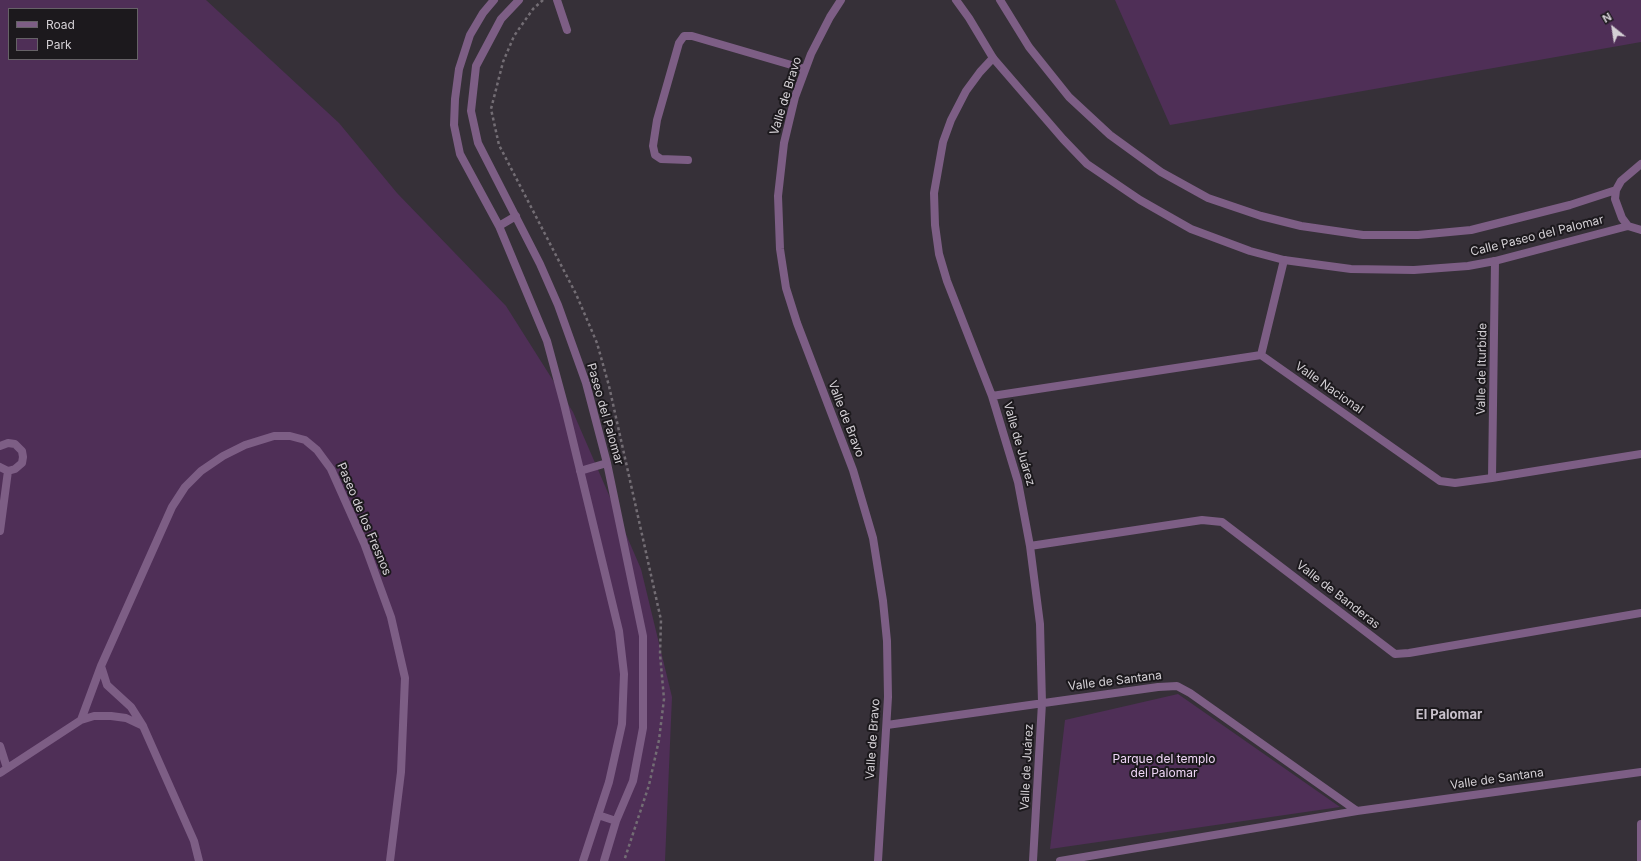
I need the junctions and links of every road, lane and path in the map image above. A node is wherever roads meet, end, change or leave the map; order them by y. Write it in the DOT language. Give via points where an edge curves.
graph roads {
  1 [pos="494,0"];
  2 [pos="519,0"];
  3 [pos="557,0"];
  4 [pos="841,0"];
  5 [pos="956,0"];
  6 [pos="1000,0"];
  7 [pos="567,30"];
  8 [pos="993,58"];
  9 [pos="805,69"];
  10 [pos="688,160"];
  11 [pos="1641,164"];
  12 [pos="1616,190"];
  13 [pos="516,216"];
  14 [pos="500,226"];
  15 [pos="1628,226"];
  16 [pos="1641,230"];
  17 [pos="1284,260"];
  18 [pos="1495,261"];
  19 [pos="1261,355"];
  20 [pos="992,396"];
  21 [pos="0,446"];
  22 [pos="1641,454"];
  23 [pos="607,463"];
  24 [pos="4,469"];
  25 [pos="580,471"];
  26 [pos="1492,478"];
  27 [pos="0,531"];
  28 [pos="1030,546"];
  29 [pos="1641,613"];
  30 [pos="101,666"];
  31 [pos="1042,703"];
  32 [pos="81,720"];
  33 [pos="887,725"];
  34 [pos="143,726"];
  35 [pos="0,746"];
  36 [pos="7,768"];
  37 [pos="1641,772"];
  38 [pos="0,773"];
  39 [pos="1357,811"];
  40 [pos="598,815"];
  41 [pos="616,821"];
  42 [pos="1641,824"];
  43 [pos="199,861"];
  44 [pos="390,861"];
  45 [pos="583,861"];
  46 [pos="604,861"];
  47 [pos="878,861"];
  48 [pos="1033,861"];
  49 [pos="1060,861"];
  50 [pos="1640,861"];
  1 -- 14 [label="street" via="470,35 459,68 454,125 460,154"];
  2 -- 13 [label="street, Paseo del Palomar" via="501,19 476,66 471,110 478,143"];
  3 -- 7 [label="street"];
  4 -- 9 [label="street, Valle de Bravo"];
  5 -- 8 [label="street, Calle Paseo del Palomar"];
  6 -- 12 [label="street, Calle Paseo del Palomar" via="1029,47 1069,97 1110,135 1161,172 1208,198 1261,216 1302,226 1364,235 1418,235 1471,230 1570,205"];
  8 -- 17 [label="street, Calle Paseo del Palomar" via="1088,164 1140,200 1191,229 1250,251"];
  8 -- 20 [label="street, Valle de Juárez" via="966,91 951,120 943,142 934,193 939,254"];
  9 -- 10 [label="street" via="692,36 684,36 679,43 661,106 653,146 655,155 661,159"];
  9 -- 33 [label="street, Valle de Bravo" via="789,118 780,169 780,249 786,288 797,323 839,430 872,538 887,641"];
  11 -- 12 [label="street" via="1621,181"];
  12 -- 15 [label="street" via="1617,208"];
  13 -- 14 [label="street"];
  13 -- 23 [label="street, Paseo del Palomar" via="558,305 586,382"];
  14 -- 25 [label="street" via="547,341"];
  15 -- 16 [label="street"];
  15 -- 18 [label="street, Calle Paseo del Palomar"];
  17 -- 18 [label="street, Calle Paseo del Palomar" via="1351,269 1414,270"];
  17 -- 19 [label="street"];
  18 -- 26 [label="street, Valle de Iturbide"];
  19 -- 20 [label="street"];
  19 -- 26 [label="street, Valle Nacional" via="1440,481 1455,483"];
  20 -- 28 [label="street, Valle de Juárez" via="1018,482"];
  21 -- 24 [label="street" via="16,444 22,451 22,463 15,469"];
  22 -- 26 [label="street, Valle Nacional"];
  23 -- 25 [label="street"];
  23 -- 41 [label="street, Paseo del Palomar" via="643,636 643,728 633,781"];
  24 -- 27 [label="street"];
  25 -- 40 [label="street" via="619,631 624,674 622,724 609,782"];
  28 -- 29 [label="street, Valle de Banderas" via="1202,520 1222,522 1395,654 1409,654"];
  28 -- 31 [label="street, Valle de Juárez" via="1040,624"];
  30 -- 32 [label="street, Paseo de los Fresnos"];
  30 -- 34 [label="street" via="107,685 131,707"];
  30 -- 44 [label="street, Paseo de los Fresnos" via="172,507 185,487 201,471 223,456 259,439 290,436 306,440 331,468 364,543 391,617 405,678 402,772"];
  31 -- 33 [label="street, Valle de Santana"];
  31 -- 39 [label="street, Valle de Santana" via="1177,686"];
  31 -- 48 [label="street, Valle de Juárez"];
  32 -- 34 [label="street" via="94,716 111,716 126,718"];
  32 -- 36 [label="street"];
  33 -- 47 [label="street, Valle de Bravo"];
  34 -- 43 [label="street" via="194,841"];
  35 -- 36 [label="street"];
  36 -- 38 [label="street"];
  37 -- 39 [label="street, Valle de Santana"];
  39 -- 49 [label="street, Valle de Santana"];
  40 -- 41 [label="street"];
  40 -- 45 [label="street"];
  41 -- 46 [label="street, Paseo del Palomar"];
  42 -- 50 [label="street"];
}
